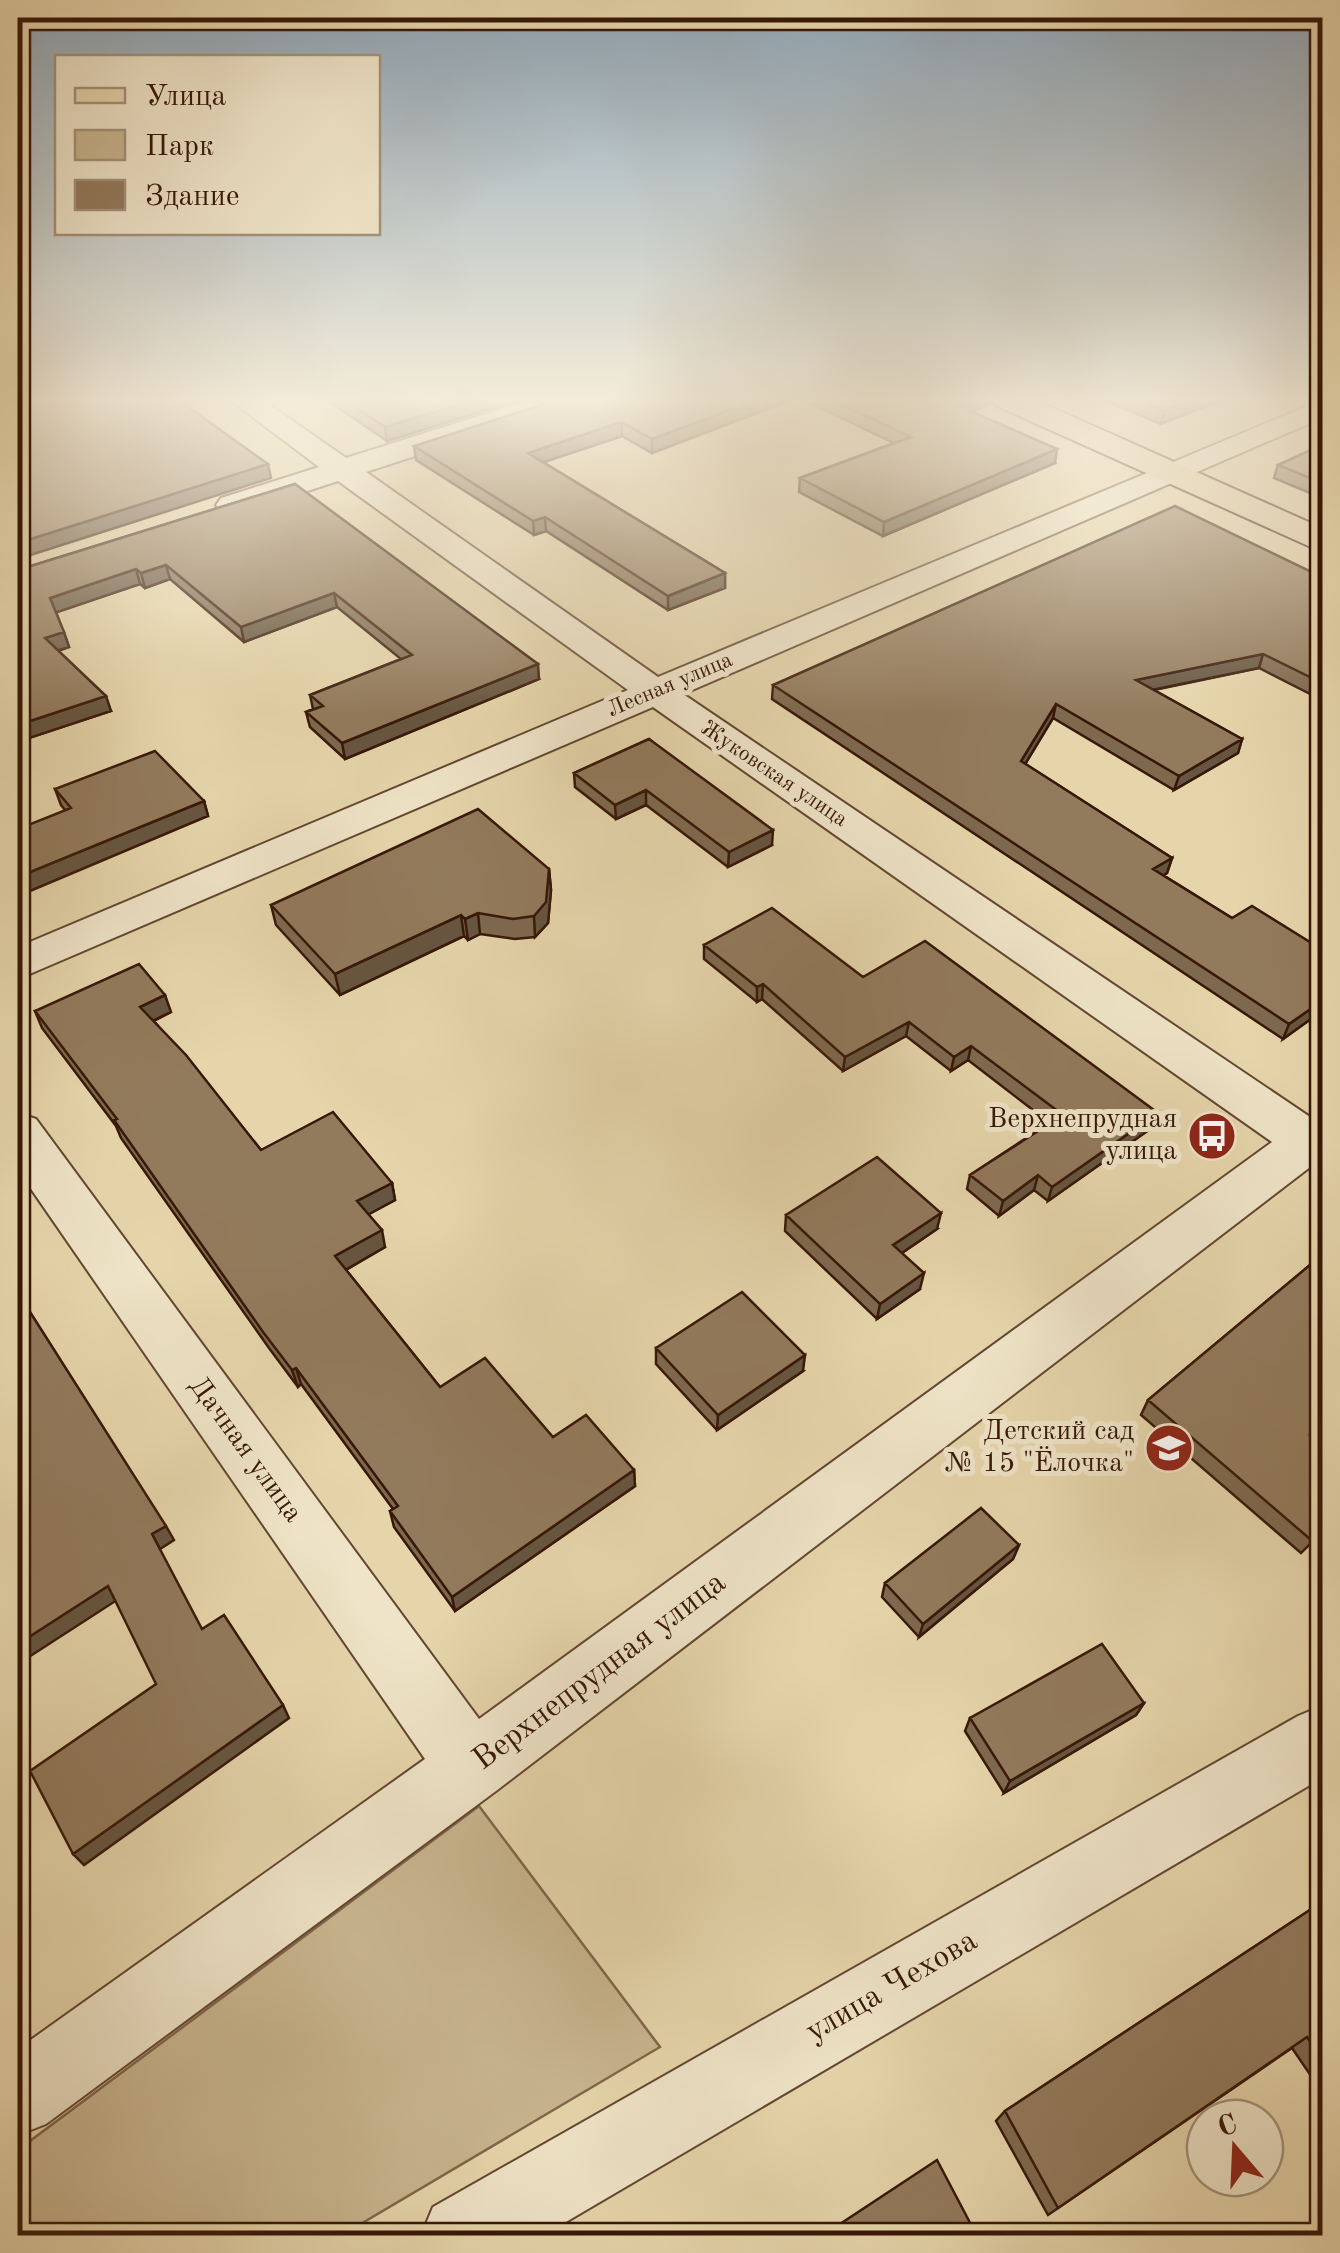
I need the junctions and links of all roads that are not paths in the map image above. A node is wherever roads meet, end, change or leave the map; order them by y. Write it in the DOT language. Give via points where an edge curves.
graph roads {
  1 [pos="234,504"];
  2 [pos="391,504"];
  3 [pos="1093,504"];
  4 [pos="1240,504"];
  5 [pos="198,516"];
  6 [pos="1322,541"];
  7 [pos="654,691"];
  8 [pos="18,964"];
  9 [pos="18,1132"];
  10 [pos="1316,1137"];
  11 [pos="1322,1740"];
  12 [pos="472,1768"];
  13 [pos="18,2096"];
  14 [pos="462,2236"];
  1 -- 5 [label="street"];
  2 -- 7 [label="street, Жуковская улица"];
  3 -- 7 [label="street, Лесная улица"];
  4 -- 6 [label="main road"];
  7 -- 8 [label="street, Лесная улица"];
  7 -- 10 [label="street, Жуковская улица"];
  9 -- 12 [label="street, Дачная улица"];
  10 -- 12 [label="street, Верхнепрудная улица"];
  11 -- 14 [label="street, улица Чехова"];
  12 -- 13 [label="street, Верхнепрудная улица"];
}
